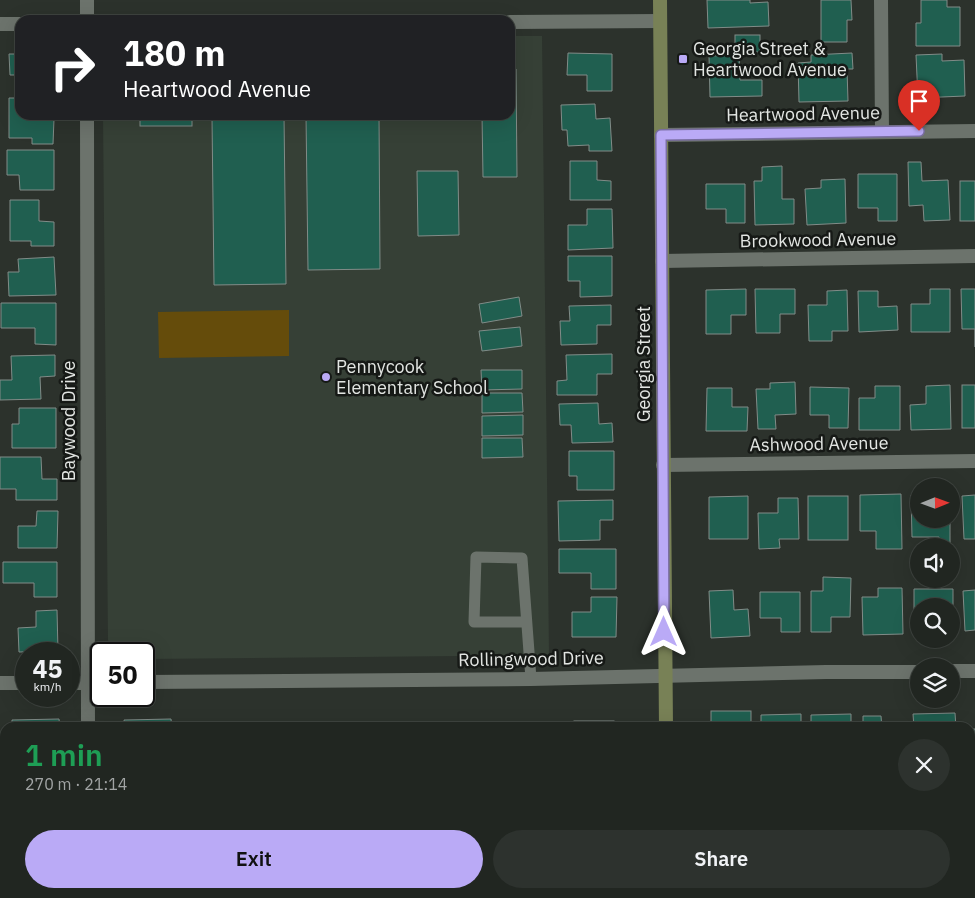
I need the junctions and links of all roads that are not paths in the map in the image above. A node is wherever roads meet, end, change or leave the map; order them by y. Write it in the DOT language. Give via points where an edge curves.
graph roads {
  1 [pos="87,0"];
  2 [pos="660,0"];
  3 [pos="881,0"];
  4 [pos="87,15"];
  5 [pos="660,21"];
  6 [pos="515,22"];
  7 [pos="0,24"];
  8 [pos="15,24"];
  9 [pos="87,120"];
  10 [pos="975,131"];
  11 [pos="882,132"];
  12 [pos="661,135"];
  13 [pos="975,256"];
  14 [pos="662,261"];
  15 [pos="975,461"];
  16 [pos="663,465"];
  17 [pos="526,622"];
  18 [pos="93,642"];
  19 [pos="975,671"];
  20 [pos="910,672"];
  21 [pos="960,672"];
  22 [pos="665,676"];
  23 [pos="531,679"];
  24 [pos="155,682"];
  25 [pos="0,683"];
  26 [pos="15,683"];
  27 [pos="91,707"];
  28 [pos="89,722"];
  29 [pos="666,722"];
  1 -- 4 [label="street"];
  2 -- 5 [label="main road, Georgia Street"];
  3 -- 11 [label="street"];
  5 -- 6 [label="street"];
  5 -- 12 [label="main road, Georgia Street"];
  7 -- 8 [label="street"];
  9 -- 18 [label="street, Baywood Drive"];
  10 -- 11 [label="street, Heartwood Avenue"];
  11 -- 12 [label="street, Heartwood Avenue"];
  12 -- 14 [label="main road, Georgia Street"];
  13 -- 14 [label="street, Brookwood Avenue"];
  14 -- 16 [label="main road, Georgia Street"];
  15 -- 16 [label="street, Ashwood Avenue"];
  16 -- 22 [label="main road, Georgia Street"];
  17 -- 17 [label="lane" via="522,558 476,557 474,622"];
  17 -- 23 [label="lane"];
  19 -- 21 [label="street"];
  20 -- 22 [label="street, Rollingwood Drive"];
  22 -- 23 [label="street, Rollingwood Drive"];
  22 -- 29 [label="main road, Georgia Street"];
  23 -- 24 [label="street, Rollingwood Drive"];
  25 -- 26 [label="street"];
  27 -- 28 [label="street, Baywood Drive"];
}
